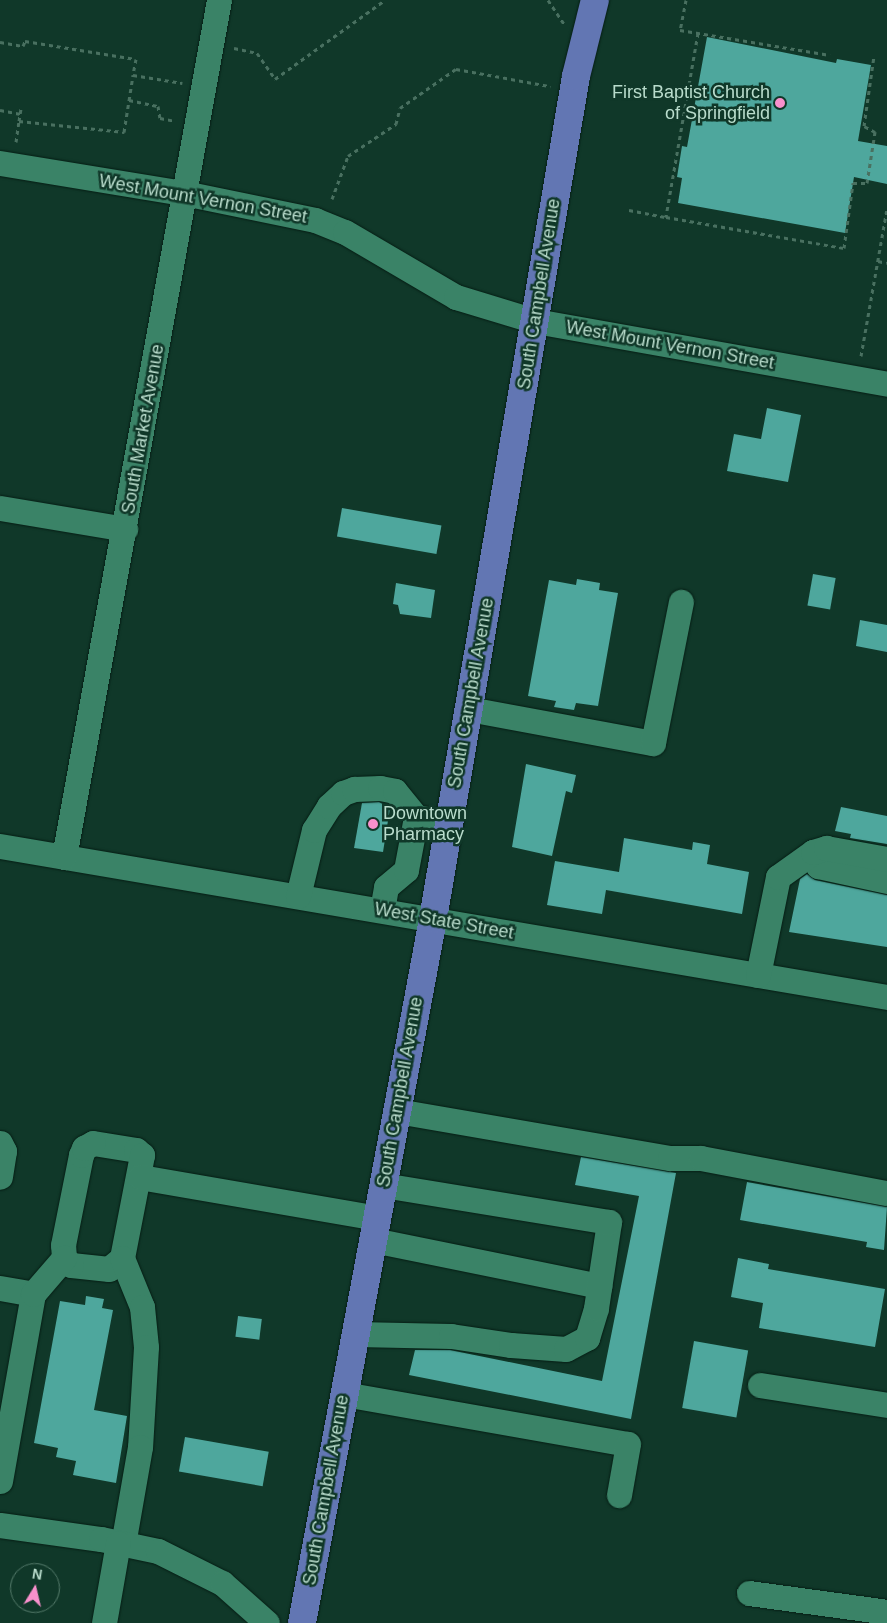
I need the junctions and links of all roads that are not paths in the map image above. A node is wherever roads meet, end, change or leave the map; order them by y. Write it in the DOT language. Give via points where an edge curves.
graph roads {
  1 [pos="219,0"];
  2 [pos="595,0"];
  3 [pos="7,157"];
  4 [pos="184,194"];
  5 [pos="535,321"];
  6 [pos="887,384"];
  7 [pos="0,508"];
  8 [pos="125,529"];
  9 [pos="681,602"];
  10 [pos="468,709"];
  11 [pos="416,817"];
  12 [pos="449,823"];
  13 [pos="0,846"];
  14 [pos="813,852"];
  15 [pos="64,857"];
  16 [pos="887,859"];
  17 [pos="406,870"];
  18 [pos="440,875"];
  19 [pos="887,881"];
  20 [pos="298,896"];
  21 [pos="382,910"];
  22 [pos="433,919"];
  23 [pos="758,974"];
  24 [pos="887,996"];
  25 [pos="397,1111"];
  26 [pos="0,1143"];
  27 [pos="140,1177"];
  28 [pos="0,1178"];
  29 [pos="383,1185"];
  30 [pos="887,1193"];
  31 [pos="375,1229"];
  32 [pos="64,1258"];
  33 [pos="122,1258"];
  34 [pos="599,1286"];
  35 [pos="0,1288"];
  36 [pos="33,1294"];
  37 [pos="356,1334"];
  38 [pos="760,1386"];
  39 [pos="344,1394"];
  40 [pos="887,1405"];
  41 [pos="3,1448"];
  42 [pos="0,1481"];
  43 [pos="619,1495"];
  44 [pos="0,1525"];
  45 [pos="120,1544"];
  46 [pos="749,1593"];
  47 [pos="887,1612"];
  48 [pos="887,1618"];
  49 [pos="104,1623"];
  50 [pos="266,1623"];
  51 [pos="302,1623"];
  52 [pos="886,1623"];
  1 -- 4 [label="street, South Market Avenue"];
  2 -- 5 [label="main road, South Campbell Avenue" via="576,76"];
  3 -- 4 [label="street, West Mount Vernon Street"];
  4 -- 5 [label="street, West Mount Vernon Street" via="315,220 345,232 456,297"];
  4 -- 8 [label="street, South Market Avenue"];
  5 -- 6 [label="street, West Mount Vernon Street"];
  5 -- 10 [label="main road, South Campbell Avenue"];
  7 -- 8 [label="street"];
  8 -- 15 [label="street, South Market Avenue"];
  9 -- 10 [label="street" via="653,743"];
  10 -- 12 [label="main road, South Campbell Avenue"];
  11 -- 12 [label="street"];
  11 -- 17 [label="street"];
  11 -- 20 [label="street" via="395,791 354,789 344,793 329,806 314,830"];
  12 -- 18 [label="main road, South Campbell Avenue"];
  13 -- 15 [label="street, West State Street"];
  14 -- 16 [label="street" via="826,848"];
  14 -- 19 [label="street" via="818,866"];
  14 -- 23 [label="street" via="778,877"];
  15 -- 20 [label="street, West State Street"];
  17 -- 18 [label="street"];
  17 -- 21 [label="street" via="386,887"];
  18 -- 22 [label="main road, South Campbell Avenue"];
  20 -- 21 [label="street, West State Street"];
  21 -- 22 [label="street, West State Street"];
  22 -- 23 [label="street, West State Street"];
  22 -- 25 [label="main road, South Campbell Avenue"];
  23 -- 24 [label="street, West State Street"];
  25 -- 29 [label="main road, South Campbell Avenue"];
  25 -- 30 [label="street" via="670,1158 701,1158"];
  26 -- 28 [label="street" via="4,1151"];
  27 -- 31 [label="street"];
  27 -- 32 [label="street" via="142,1155 136,1150 93,1143 84,1148 63,1246"];
  27 -- 33 [label="street"];
  29 -- 31 [label="main road, South Campbell Avenue"];
  29 -- 34 [label="street" via="609,1222"];
  31 -- 34 [label="street"];
  31 -- 37 [label="main road, South Campbell Avenue"];
  32 -- 33 [label="street" via="71,1264 109,1269"];
  32 -- 36 [label="street"];
  33 -- 45 [label="street" via="142,1306 146,1347 140,1447"];
  34 -- 37 [label="street" via="587,1338 566,1348 511,1345 451,1336"];
  35 -- 36 [label="street"];
  36 -- 41 [label="street"];
  37 -- 39 [label="main road, South Campbell Avenue"];
  38 -- 40 [label="street"];
  39 -- 43 [label="street" via="628,1444"];
  39 -- 51 [label="main road, South Campbell Avenue"];
  41 -- 42 [label="street"];
  44 -- 45 [label="street"];
  45 -- 49 [label="street"];
  45 -- 50 [label="street" via="158,1552 222,1583"];
  46 -- 47 [label="street"];
  48 -- 52 [label="street"];
}
